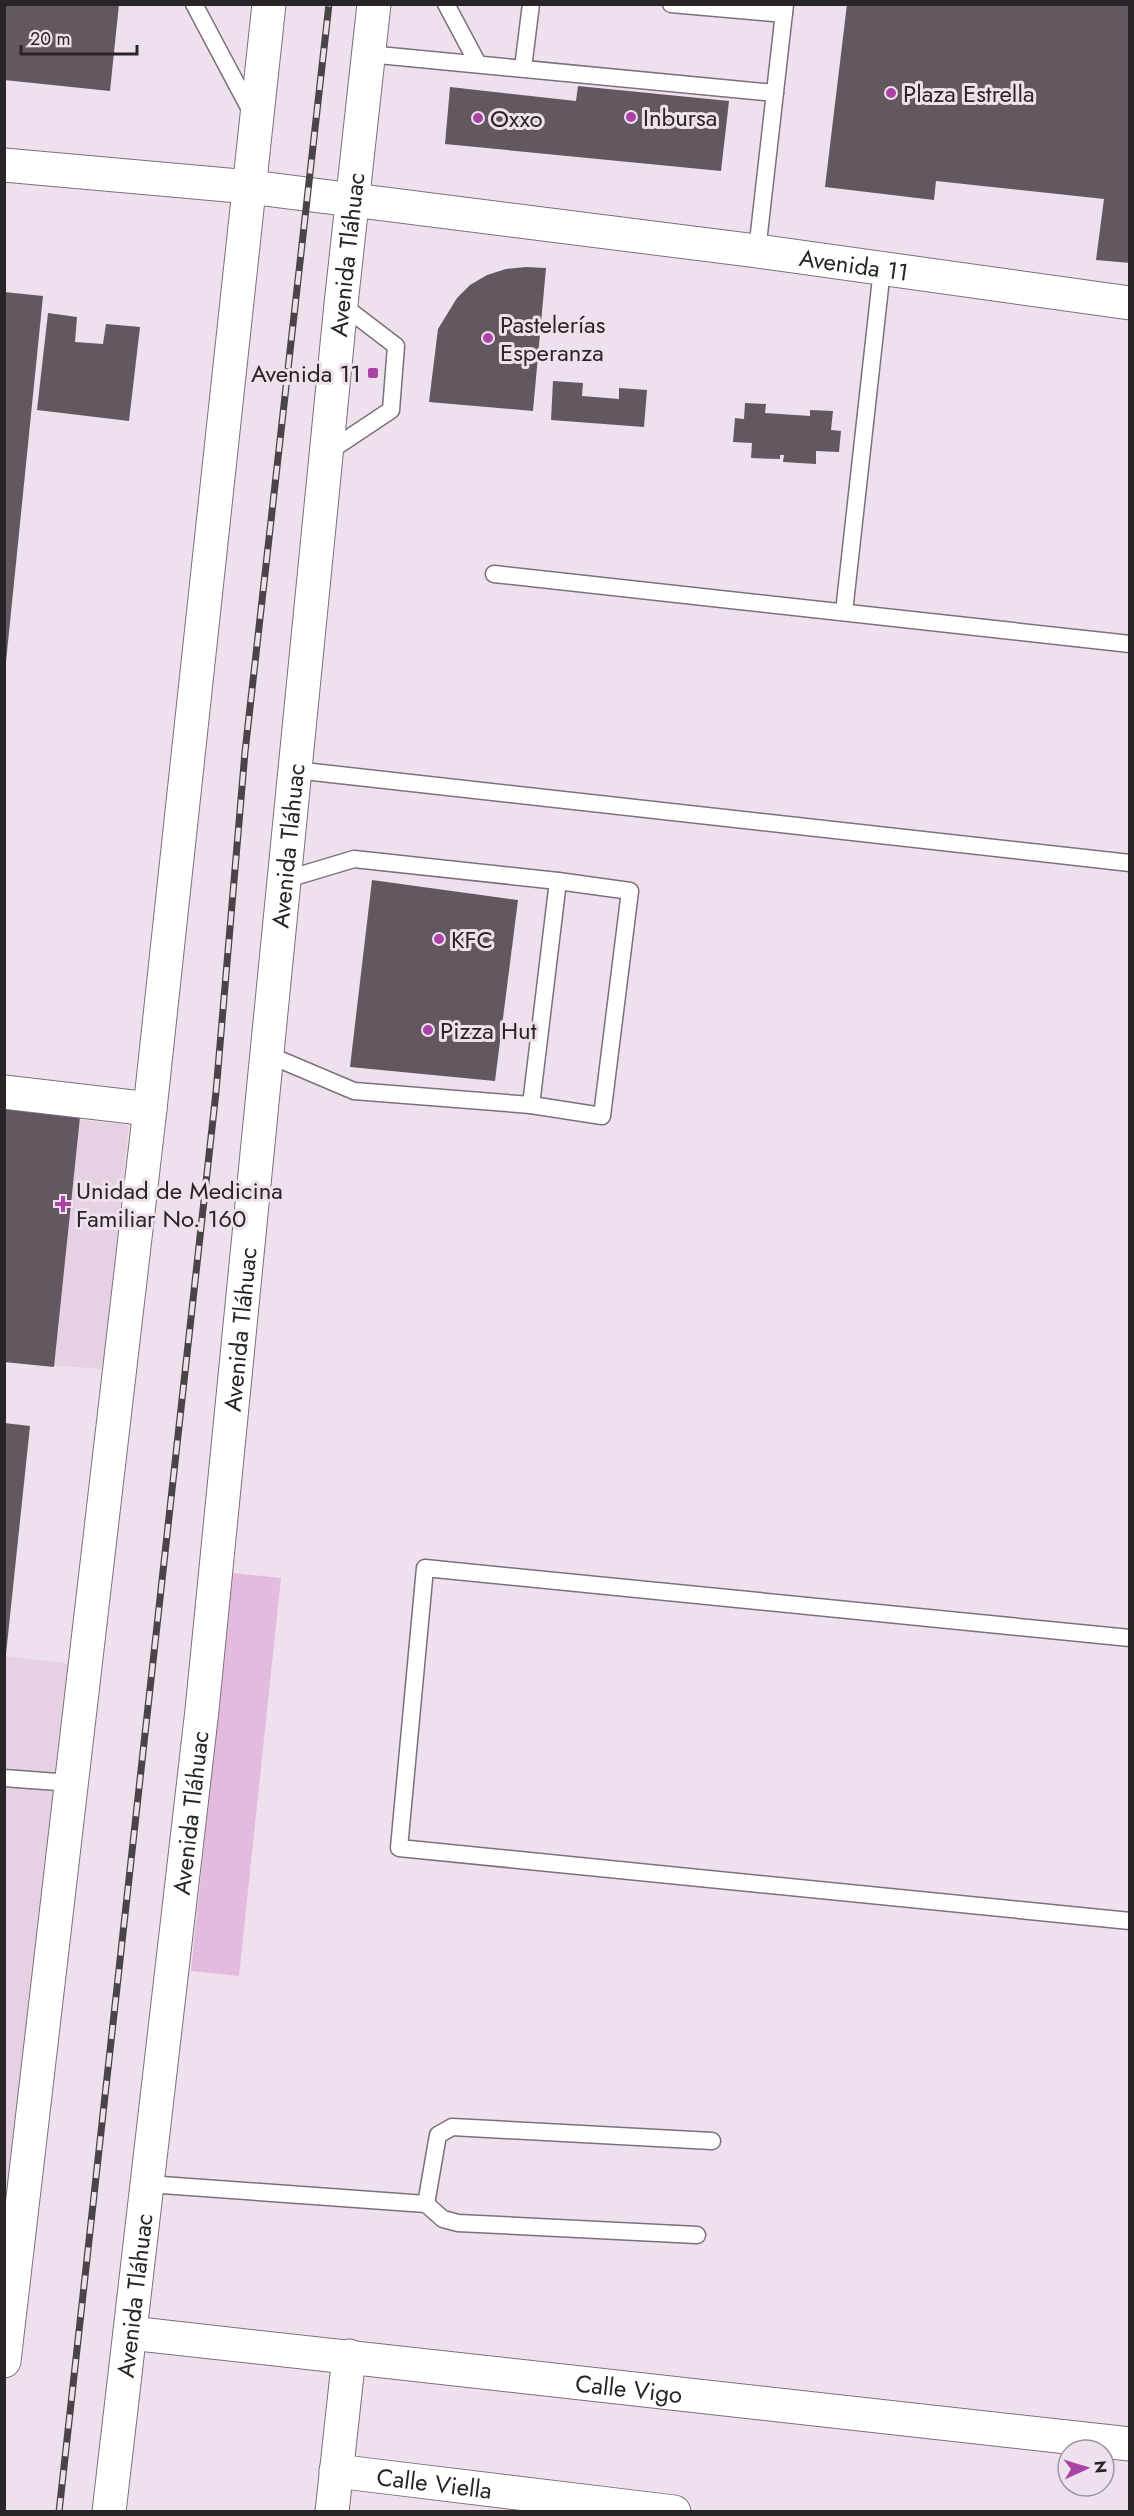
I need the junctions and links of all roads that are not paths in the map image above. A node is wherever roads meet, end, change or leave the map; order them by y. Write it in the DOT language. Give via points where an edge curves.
graph roads {
  1 [pos="194,4"];
  2 [pos="269,4"];
  3 [pos="374,4"];
  4 [pos="446,4"];
  5 [pos="531,4"];
  6 [pos="671,4"];
  7 [pos="784,9"];
  8 [pos="368,54"];
  9 [pos="478,64"];
  10 [pos="523,68"];
  11 [pos="775,93"];
  12 [pos="256,119"];
  13 [pos="4,165"];
  14 [pos="250,187"];
  15 [pos="351,201"];
  16 [pos="757,251"];
  17 [pos="882,269"];
  18 [pos="1130,303"];
  19 [pos="341,304"];
  20 [pos="328,452"];
  21 [pos="494,574"];
  22 [pos="844,612"];
  23 [pos="1130,644"];
  24 [pos="296,770"];
  25 [pos="1130,862"];
  26 [pos="284,880"];
  27 [pos="558,881"];
  28 [pos="268,1055"];
  29 [pos="4,1092"];
  30 [pos="531,1105"];
  31 [pos="150,1109"];
  32 [pos="1130,1638"];
  33 [pos="4,1778"];
  34 [pos="71,1784"];
  35 [pos="1130,1921"];
  36 [pos="712,2141"];
  37 [pos="148,2184"];
  38 [pos="426,2204"];
  39 [pos="698,2235"];
  40 [pos="130,2333"];
  41 [pos="349,2356"];
  42 [pos="4,2361"];
  43 [pos="1130,2444"];
  44 [pos="336,2471"];
  45 [pos="110,2511"];
  46 [pos="332,2511"];
  47 [pos="674,2511"];
  1 -- 12 [label="lane"];
  2 -- 12 [label="main road"];
  3 -- 8 [label="main road, Avenida Tláhuac"];
  4 -- 9 [label="lane"];
  5 -- 10 [label="lane"];
  6 -- 7 [label="lane"];
  7 -- 11 [label="lane"];
  8 -- 9 [label="lane"];
  8 -- 15 [label="main road, Avenida Tláhuac"];
  9 -- 10 [label="lane"];
  10 -- 11 [label="lane"];
  11 -- 16 [label="lane"];
  12 -- 14 [label="main road"];
  13 -- 14 [label="main road, Avenida 11"];
  14 -- 15 [label="main road, Avenida 11"];
  14 -- 31 [label="main road"];
  15 -- 16 [label="main road, Avenida 11"];
  15 -- 19 [label="main road, Avenida Tláhuac"];
  16 -- 17 [label="main road, Avenida 11"];
  17 -- 18 [label="main road, Avenida 11"];
  17 -- 22 [label="lane"];
  19 -- 20 [label="main road, Avenida Tláhuac"];
  19 -- 20 [label="lane" via="396,346 391,410"];
  20 -- 24 [label="main road, Avenida Tláhuac"];
  21 -- 22 [label="lane"];
  22 -- 23 [label="lane"];
  24 -- 25 [label="lane"];
  24 -- 26 [label="main road, Avenida Tláhuac"];
  26 -- 27 [label="lane" via="354,859"];
  26 -- 28 [label="main road, Avenida Tláhuac"];
  27 -- 30 [label="lane"];
  27 -- 30 [label="lane" via="630,891 602,1116"];
  28 -- 30 [label="lane" via="354,1091"];
  28 -- 37 [label="main road, Avenida Tláhuac" via="201,1721"];
  29 -- 31 [label="main road"];
  31 -- 34 [label="main road"];
  32 -- 35 [label="lane" via="425,1568 399,1848"];
  33 -- 34 [label="lane"];
  34 -- 42 [label="main road"];
  36 -- 38 [label="lane" via="452,2127 438,2135"];
  37 -- 38 [label="lane"];
  37 -- 40 [label="main road, Avenida Tláhuac"];
  38 -- 39 [label="lane" via="443,2219 458,2223"];
  40 -- 41 [label="main road, Calle Vigo"];
  40 -- 45 [label="main road, Avenida Tláhuac"];
  41 -- 43 [label="main road, Calle Vigo"];
  41 -- 44 [label="main road"];
  44 -- 46 [label="main road"];
  44 -- 47 [label="main road, Calle Viella"];
}
